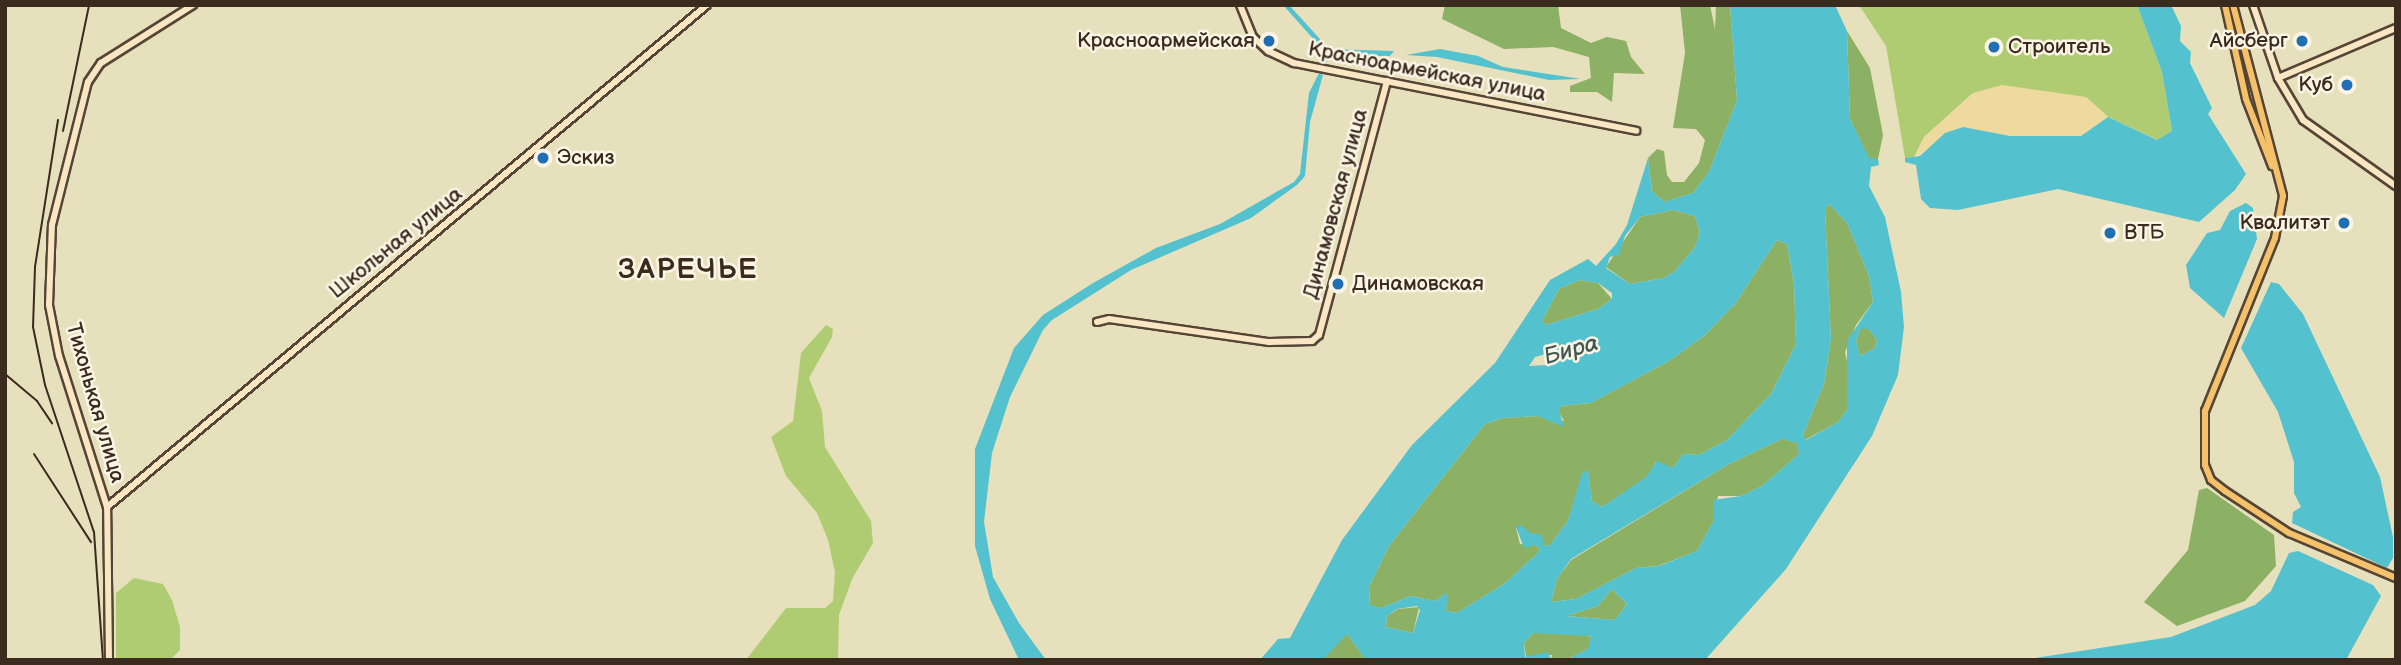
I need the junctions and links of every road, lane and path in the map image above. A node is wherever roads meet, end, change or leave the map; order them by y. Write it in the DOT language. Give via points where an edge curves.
graph roads {
  1 [pos="193,5"];
  2 [pos="707,5"];
  3 [pos="1240,5"];
  4 [pos="2225,5"];
  5 [pos="2233,5"];
  6 [pos="2253,5"];
  7 [pos="2396,28"];
  8 [pos="2278,78"];
  9 [pos="1387,81"];
  10 [pos="2246,82"];
  11 [pos="1636,131"];
  12 [pos="2396,186"];
  13 [pos="1097,322"];
  14 [pos="107,507"];
  15 [pos="2396,578"];
  16 [pos="109,660"];
  1 -- 14 [label="street, Тихонькая улица" via="101,63 88,82 52,225 49,305 59,356"];
  2 -- 14 [label="street, Школьная улица"];
  3 -- 9 [label="street, Красноармейская улица" via="1253,37 1268,51 1294,63"];
  4 -- 10 [label="main road"];
  5 -- 10 [label="main road"];
  6 -- 8 [label="street"];
  7 -- 8 [label="street"];
  8 -- 12 [label="street" via="2288,101 2314,131"];
  9 -- 11 [label="street, Красноармейская улица"];
  9 -- 13 [label="street, Динамовская улица" via="1319,335 1312,341 1269,342 1109,319"];
  10 -- 15 [label="main road" via="2278,177 2281,216 2206,411 2204,465 2211,480 2289,533"];
  14 -- 16 [label="street, Тихонькая улица"];
}
